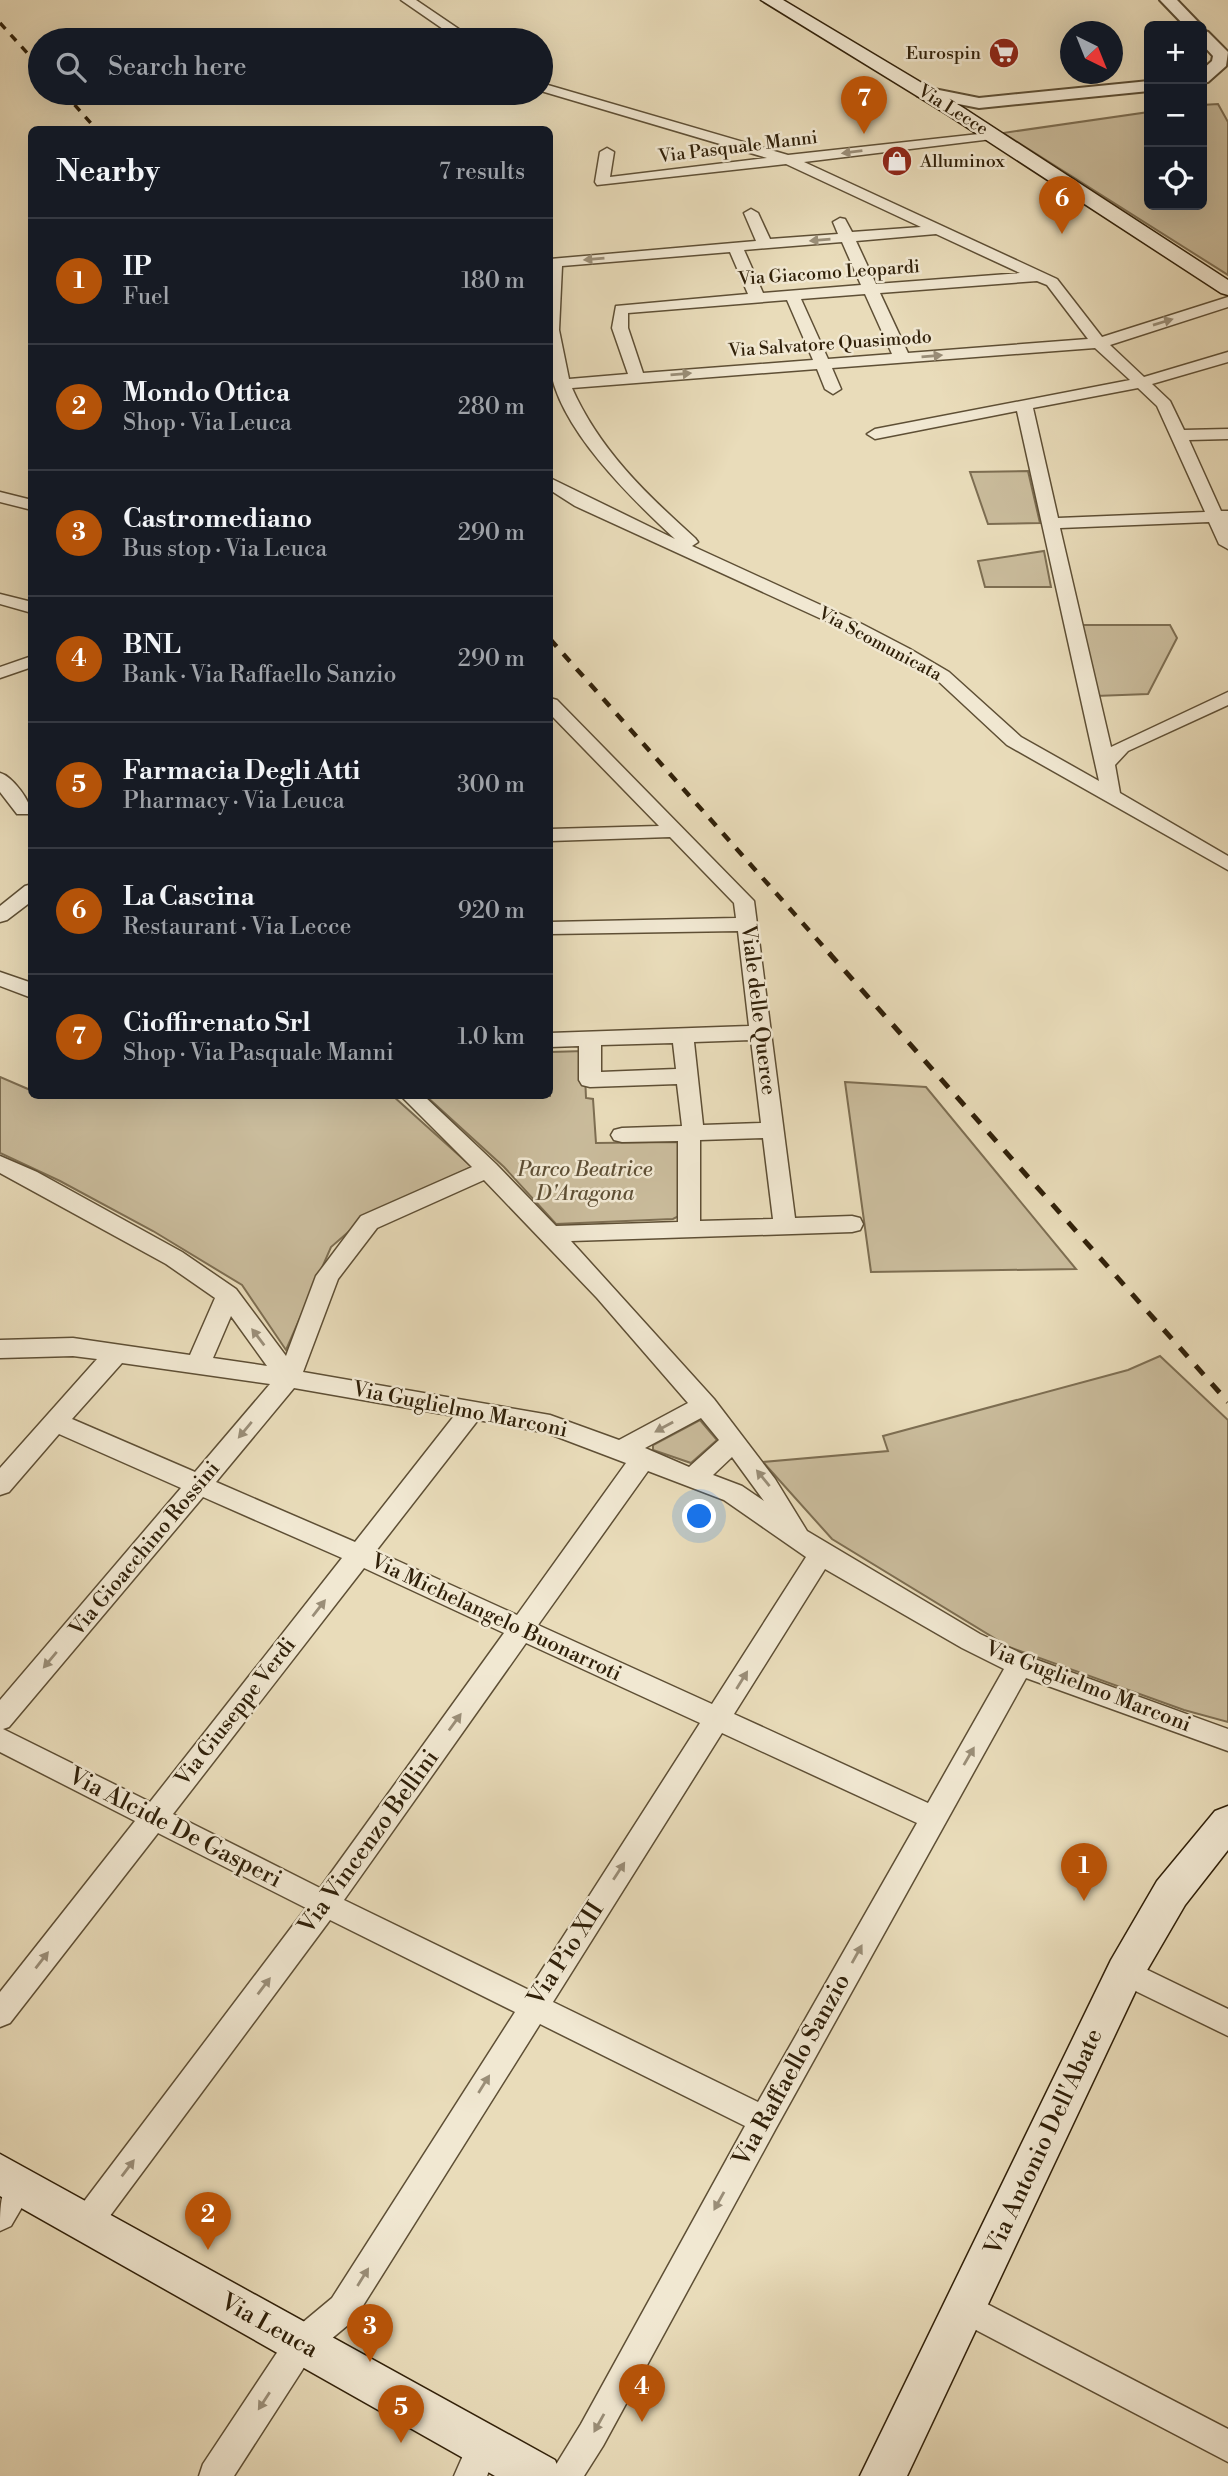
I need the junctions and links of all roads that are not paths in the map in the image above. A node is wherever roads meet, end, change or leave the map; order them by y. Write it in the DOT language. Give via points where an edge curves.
graph roads {
  1 [pos="407,0"];
  2 [pos="771,0"];
  3 [pos="1168,0"];
  4 [pos="1189,21"];
  5 [pos="450,28"];
  6 [pos="1207,42"];
  7 [pos="1226,68"];
  8 [pos="1207,78"];
  9 [pos="1144,88"];
  10 [pos="1144,89"];
  11 [pos="553,91"];
  12 [pos="924,92"];
  13 [pos="979,103"];
  14 [pos="1006,109"];
  15 [pos="959,113"];
  16 [pos="992,135"];
  17 [pos="607,152"];
  18 [pos="789,160"];
  19 [pos="751,213"];
  20 [pos="840,222"];
  21 [pos="937,230"];
  22 [pos="846,238"];
  23 [pos="765,244"];
  24 [pos="735,247"];
  25 [pos="555,262"];
  26 [pos="1040,275"];
  27 [pos="553,286"];
  28 [pos="872,289"];
  29 [pos="1228,289"];
  30 [pos="792,295"];
  31 [pos="757,297"];
  32 [pos="1228,302"];
  33 [pos="621,309"];
  34 [pos="553,326"];
  35 [pos="1099,343"];
  36 [pos="1228,357"];
  37 [pos="902,358"];
  38 [pos="824,364"];
  39 [pos="636,378"];
  40 [pos="1140,383"];
  41 [pos="564,384"];
  42 [pos="833,388"];
  43 [pos="1024,406"];
  44 [pos="875,434"];
  45 [pos="1228,434"];
  46 [pos="1180,435"];
  47 [pos="553,485"];
  48 [pos="0,497"];
  49 [pos="28,504"];
  50 [pos="1221,516"];
  51 [pos="1051,523"];
  52 [pos="1228,544"];
  53 [pos="705,557"];
  54 [pos="0,598"];
  55 [pos="28,606"];
  56 [pos="28,662"];
  57 [pos="0,673"];
  58 [pos="1228,698"];
  59 [pos="553,707"];
  60 [pos="1105,764"];
  61 [pos="0,779"];
  62 [pos="0,795"];
  63 [pos="1111,796"];
  64 [pos="28,812"];
  65 [pos="675,831"];
  66 [pos="553,835"];
  67 [pos="1223,855"];
  68 [pos="28,893"];
  69 [pos="0,916"];
  70 [pos="747,924"];
  71 [pos="553,928"];
  72 [pos="0,979"];
  73 [pos="28,989"];
  74 [pos="761,1033"];
  75 [pos="683,1036"];
  76 [pos="590,1039"];
  77 [pos="553,1040"];
  78 [pos="688,1076"];
  79 [pos="414,1099"];
  80 [pos="773,1130"];
  81 [pos="693,1131"];
  82 [pos="622,1135"];
  83 [pos="0,1164"];
  84 [pos="488,1168"];
  85 [pos="852,1224"];
  86 [pos="785,1226"];
  87 [pos="689,1229"];
  88 [pos="550,1234"];
  89 [pos="228,1295"];
  90 [pos="0,1349"];
  91 [pos="116,1354"];
  92 [pos="198,1365"];
  93 [pos="289,1378"];
  94 [pos="705,1405"];
  95 [pos="472,1410"];
  96 [pos="57,1423"];
  97 [pos="732,1441"];
  98 [pos="633,1453"];
  99 [pos="693,1477"];
  100 [pos="0,1485"];
  101 [pos="199,1485"];
  102 [pos="810,1545"];
  103 [pos="360,1555"];
  104 [pos="522,1629"];
  105 [pos="1020,1665"];
  106 [pos="0,1719"];
  107 [pos="717,1720"];
  108 [pos="0,1739"];
  109 [pos="1228,1740"];
  110 [pos="154,1817"];
  111 [pos="933,1818"];
  112 [pos="1228,1822"];
  113 [pos="325,1904"];
  114 [pos="1125,1972"];
  115 [pos="532,2007"];
  116 [pos="0,2014"];
  117 [pos="1228,2023"];
  118 [pos="764,2120"];
  119 [pos="7,2192"];
  120 [pos="87,2222"];
  121 [pos="966,2308"];
  122 [pos="301,2344"];
  123 [pos="1228,2446"];
  124 [pos="477,2461"];
  125 [pos="215,2476"];
  126 [pos="539,2476"];
  127 [pos="565,2476"];
  128 [pos="883,2476"];
  1 -- 5 [label="street"];
  2 -- 12 [label="main road, Via Lecce"];
  3 -- 4 [label="street"];
  6 -- 7 [label="street"];
  7 -- 8 [label="street"];
  9 -- 13 [label="street"];
  10 -- 14 [label="street"];
  11 -- 18 [label="street"];
  12 -- 13 [label="street"];
  12 -- 15 [label="main road, Via Lecce"];
  13 -- 15 [label="street"];
  14 -- 15 [label="street"];
  14 -- 16 [label="street" via="995,118"];
  15 -- 16 [label="main road, Via Lecce"];
  16 -- 18 [label="street, Via Pasquale Manni, one-way"];
  16 -- 29 [label="main road, Via Lecce"];
  17 -- 18 [label="street, Via Pasquale Manni" via="602,182"];
  18 -- 21 [label="street"];
  19 -- 23 [label="street"];
  20 -- 22 [label="street"];
  21 -- 22 [label="street"];
  21 -- 26 [label="street"];
  22 -- 23 [label="street, one-way"];
  22 -- 28 [label="street"];
  23 -- 24 [label="street"];
  24 -- 25 [label="street, one-way"];
  24 -- 31 [label="street"];
  25 -- 27 [label="street"];
  26 -- 28 [label="street, Via Giacomo Leopardi"];
  26 -- 35 [label="street" via="1052,282"];
  28 -- 30 [label="street, Via Giacomo Leopardi"];
  28 -- 37 [label="street"];
  30 -- 31 [label="street, Via Giacomo Leopardi"];
  30 -- 38 [label="street"];
  31 -- 33 [label="street, Via Giacomo Leopardi"];
  35 -- 32 [label="street, Via Salvatore Quasimodo, one-way"];
  33 -- 39 [label="street" via="620,328"];
  34 -- 41 [label="street" via="554,354"];
  37 -- 35 [label="street, Via Salvatore Quasimodo, one-way"];
  35 -- 40 [label="street"];
  36 -- 40 [label="street"];
  37 -- 38 [label="street, Via Salvatore Quasimodo"];
  39 -- 38 [label="street, Via Salvatore Quasimodo, one-way"];
  38 -- 42 [label="street"];
  39 -- 41 [label="street, Via Salvatore Quasimodo"];
  40 -- 43 [label="street"];
  40 -- 46 [label="street" via="1164,404"];
  41 -- 53 [label="street" via="594,440 626,483"];
  43 -- 44 [label="street"];
  43 -- 51 [label="street"];
  45 -- 46 [label="street"];
  46 -- 50 [label="street"];
  47 -- 53 [label="street, Via Scomunicata"];
  48 -- 49 [label="street"];
  50 -- 51 [label="street"];
  50 -- 52 [label="street"];
  51 -- 60 [label="street"];
  53 -- 63 [label="street, Via Scomunicata" via="904,653 943,676 1014,741"];
  54 -- 55 [label="street"];
  56 -- 57 [label="street"];
  58 -- 60 [label="street" via="1121,747"];
  59 -- 65 [label="street, Viale delle Querce"];
  60 -- 63 [label="street"];
  61 -- 64 [label="street"];
  62 -- 64 [label="street"];
  63 -- 67 [label="street, Via Scomunicata"];
  65 -- 66 [label="street"];
  65 -- 70 [label="street, Viale delle Querce" via="744,901"];
  68 -- 69 [label="street"];
  70 -- 71 [label="street"];
  70 -- 74 [label="street, Viale delle Querce"];
  72 -- 73 [label="street"];
  74 -- 75 [label="street"];
  74 -- 80 [label="street, Viale delle Querce"];
  75 -- 76 [label="street"];
  75 -- 78 [label="street"];
  76 -- 77 [label="street"];
  76 -- 78 [label="street" via="590,1080"];
  78 -- 81 [label="street"];
  79 -- 84 [label="street"];
  80 -- 81 [label="street"];
  80 -- 86 [label="street, Viale delle Querce"];
  81 -- 82 [label="street"];
  81 -- 87 [label="street" via="688,1143"];
  83 -- 89 [label="street" via="173,1258"];
  84 -- 88 [label="street"];
  84 -- 93 [label="street, Via Gioacchino Rossini" via="369,1222 328,1276"];
  85 -- 86 [label="street"];
  86 -- 87 [label="street"];
  87 -- 88 [label="street"];
  88 -- 94 [label="street"];
  89 -- 92 [label="street"];
  93 -- 89 [label="street, one-way"];
  90 -- 91 [label="street, Via Guglielmo Marconi" via="73,1347"];
  91 -- 92 [label="street, Via Guglielmo Marconi"];
  91 -- 96 [label="street"];
  92 -- 93 [label="street, Via Guglielmo Marconi"];
  93 -- 95 [label="street, Via Guglielmo Marconi"];
  93 -- 101 [label="street, Via Gioacchino Rossini, one-way"];
  94 -- 97 [label="street"];
  94 -- 98 [label="street, one-way"];
  95 -- 98 [label="street, Via Guglielmo Marconi" via="550,1423"];
  95 -- 103 [label="street, Via Giuseppe Verdi"];
  96 -- 100 [label="street"];
  96 -- 101 [label="street, Via Michelangelo Buonarroti"];
  97 -- 99 [label="street"];
  102 -- 97 [label="street, one-way"];
  98 -- 99 [label="street, Via Guglielmo Marconi"];
  98 -- 104 [label="street, Via Vincenzo Bellini"];
  99 -- 102 [label="street, Via Guglielmo Marconi" via="733,1493"];
  101 -- 103 [label="street, Via Michelangelo Buonarroti"];
  101 -- 106 [label="street, Via Gioacchino Rossini, one-way"];
  102 -- 105 [label="street, Via Guglielmo Marconi"];
  107 -- 102 [label="street, Via Pio XII, one-way"];
  103 -- 104 [label="street, Via Michelangelo Buonarroti"];
  110 -- 103 [label="street, Via Giuseppe Verdi, one-way"];
  104 -- 107 [label="street, Via Michelangelo Buonarroti"];
  113 -- 104 [label="street, Via Vincenzo Bellini, one-way"];
  105 -- 109 [label="street, Via Guglielmo Marconi"];
  111 -- 105 [label="street, Via Raffaello Sanzio, one-way"];
  107 -- 111 [label="street, Via Michelangelo Buonarroti"];
  115 -- 107 [label="street, Via Pio XII, one-way"];
  108 -- 110 [label="street, Via Alcide De Gasperi"];
  110 -- 113 [label="street, Via Alcide De Gasperi"];
  116 -- 110 [label="street, Via Giuseppe Verdi, one-way"];
  118 -- 111 [label="street, Via Raffaello Sanzio, one-way"];
  112 -- 114 [label="main road, Via Antonio Dell'Abate" via="1171,1893"];
  113 -- 115 [label="street, Via Alcide De Gasperi"];
  120 -- 113 [label="street, Via Vincenzo Bellini, one-way"];
  114 -- 117 [label="street"];
  114 -- 121 [label="main road, Via Antonio Dell'Abate"];
  115 -- 118 [label="street, Via Alcide De Gasperi"];
  122 -- 115 [label="street, Via Pio XII, one-way" via="343,2309"];
  118 -- 127 [label="street, Via Raffaello Sanzio, one-way" via="592,2435"];
  119 -- 120 [label="main road, Via Leuca"];
  120 -- 122 [label="main road, Via Leuca"];
  121 -- 123 [label="street"];
  121 -- 128 [label="main road, Via Antonio Dell'Abate"];
  122 -- 124 [label="main road, Via Leuca"];
  122 -- 125 [label="street, Via Pio XII, one-way"];
  124 -- 126 [label="main road, Via Leuca"];
}
